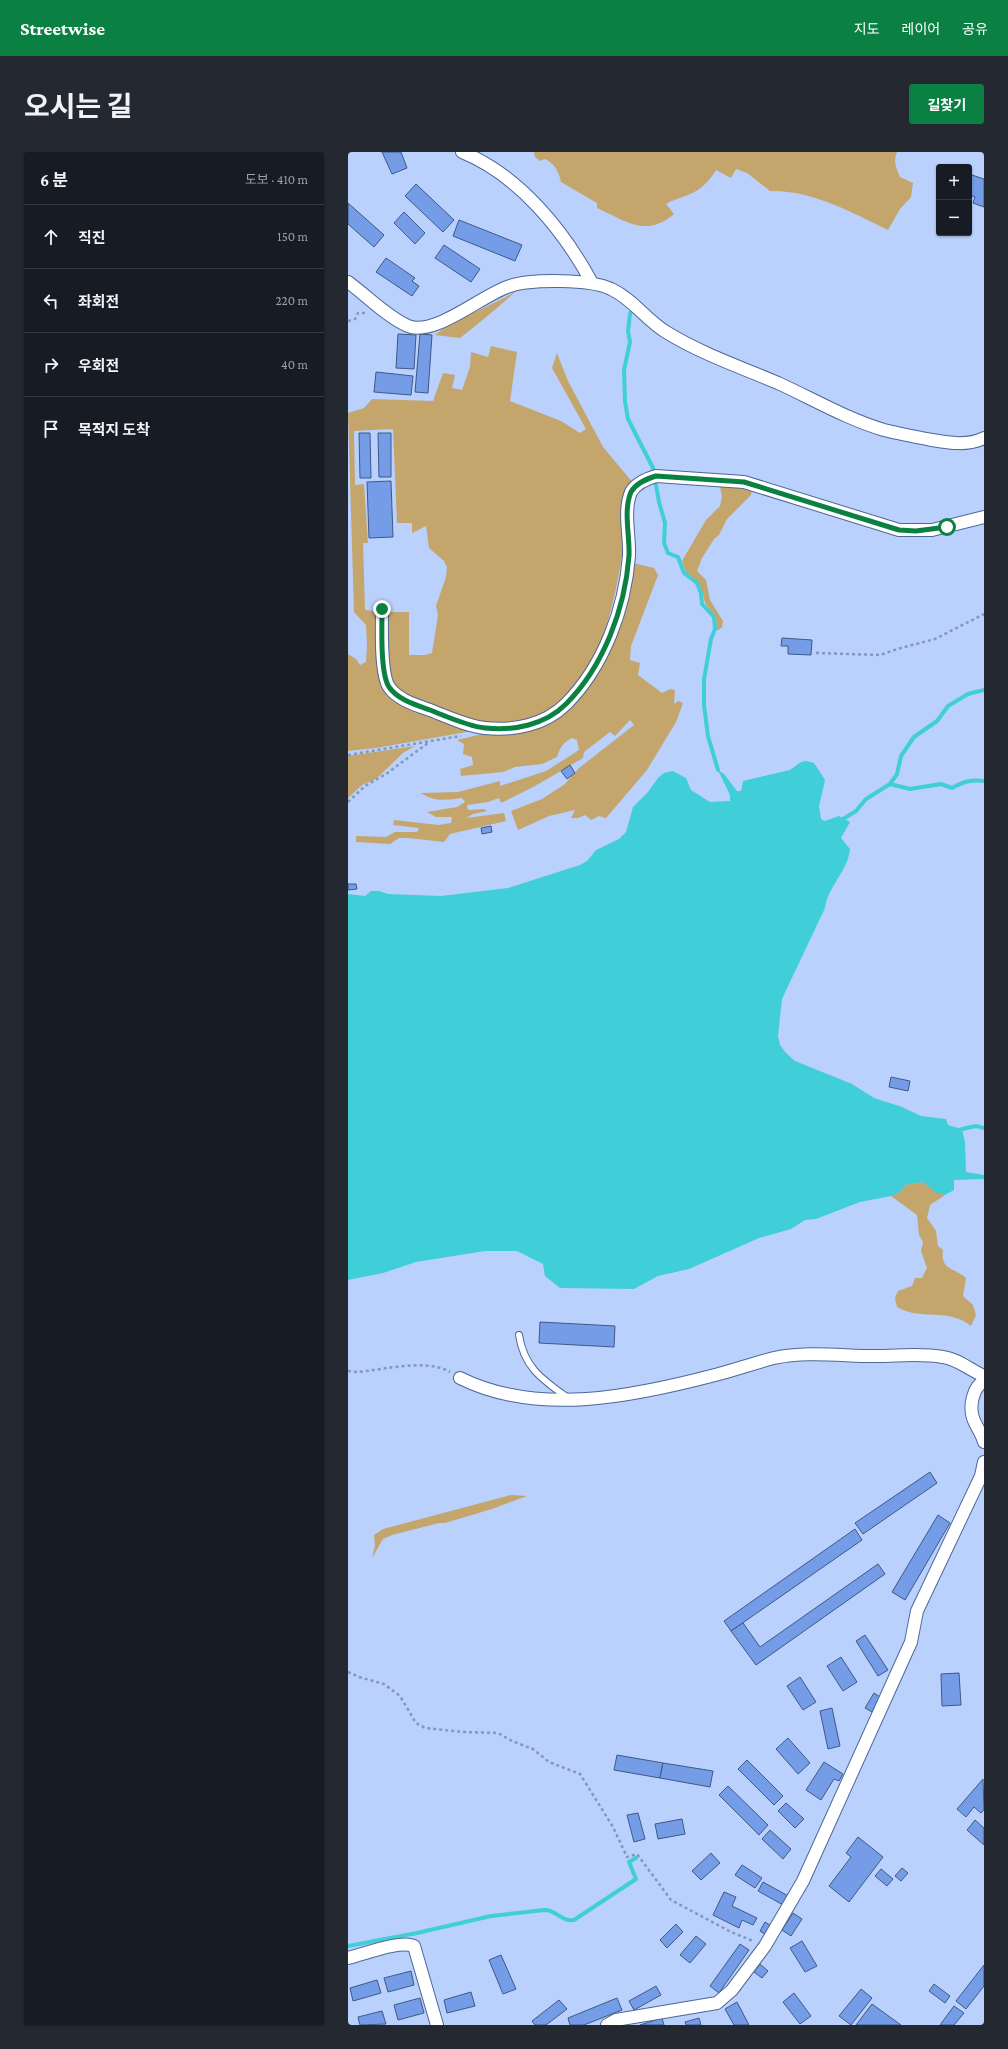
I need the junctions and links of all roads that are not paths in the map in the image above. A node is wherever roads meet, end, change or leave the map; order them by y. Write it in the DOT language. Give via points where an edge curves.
graph roads {
  1 [pos="462,152"];
  2 [pos="348,282"];
  3 [pos="592,283"];
  4 [pos="984,438"];
  5 [pos="984,517"];
  6 [pos="382,609"];
  7 [pos="519,1335"];
  8 [pos="984,1376"];
  9 [pos="460,1378"];
  10 [pos="984,1381"];
  11 [pos="570,1399"];
  12 [pos="984,1442"];
  13 [pos="984,1462"];
  14 [pos="348,1958"];
  15 [pos="437,2025"];
  16 [pos="607,2025"];
  1 -- 3 [label="street" via="500,173 534,201"];
  2 -- 3 [label="street" via="408,326 423,328 436,324 510,286 555,282"];
  3 -- 4 [label="street" via="619,293 664,331 704,353 775,382 861,422 884,430 949,443 963,444"];
  5 -- 6 [label="street" via="932,530 899,530 744,482 656,476 645,479 632,492 628,504 629,556 613,628 603,652 568,703 536,724 517,727 484,728 465,723 403,699 394,692 384,677"];
  7 -- 11 [label="lane" via="527,1361 545,1380"];
  8 -- 11 [label="street" via="945,1357 797,1355 648,1390 608,1397"];
  9 -- 11 [label="street" via="478,1387 513,1396"];
  10 -- 12 [label="street" via="978,1384 973,1396 973,1417"];
  13 -- 16 [label="street" via="981,1476 917,1611 911,1642 839,1802 803,1881 765,1946 732,1990 717,2003 616,2020"];
  14 -- 15 [label="street" via="392,1946 414,1946"];
}
